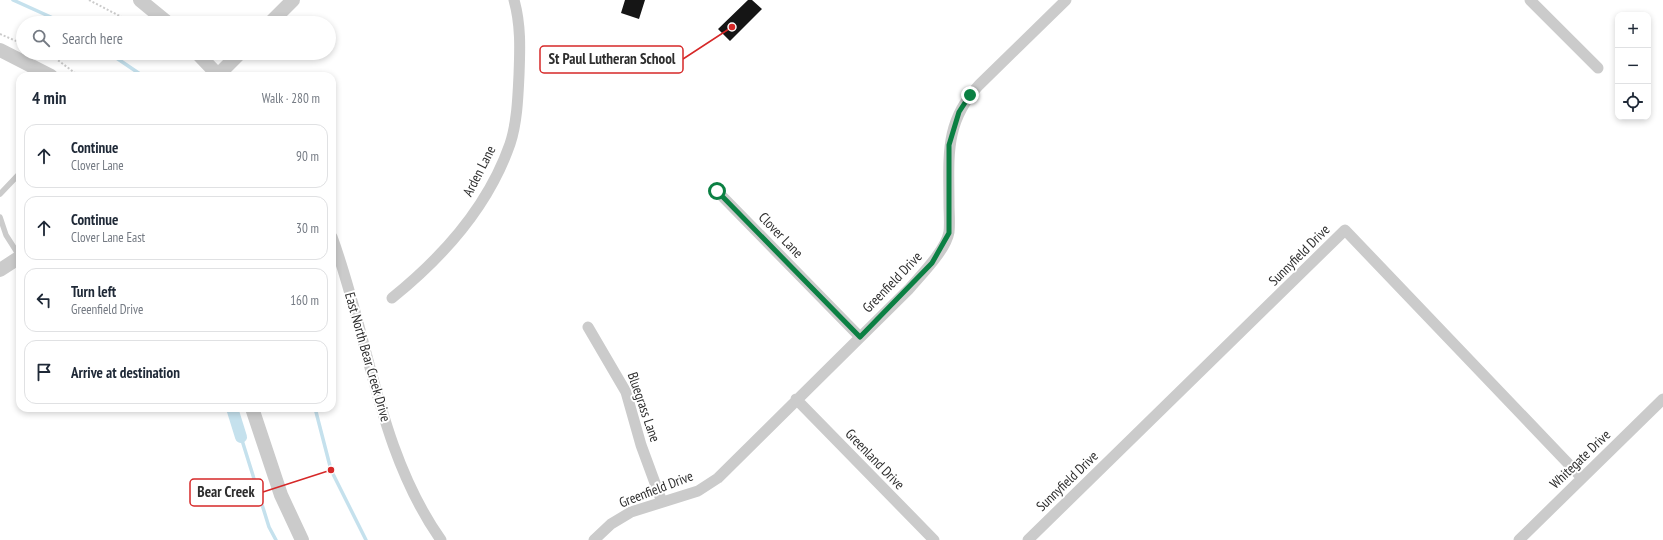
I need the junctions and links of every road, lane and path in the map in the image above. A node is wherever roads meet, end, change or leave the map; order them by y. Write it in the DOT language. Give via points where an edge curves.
graph roads {
  1 [pos="89,0"];
  2 [pos="140,0"];
  3 [pos="293,0"];
  4 [pos="514,0"];
  5 [pos="1066,0"];
  6 [pos="1530,0"];
  7 [pos="120,16"];
  8 [pos="159,16"];
  9 [pos="277,16"];
  10 [pos="0,34"];
  11 [pos="16,41"];
  12 [pos="0,50"];
  13 [pos="16,58"];
  14 [pos="20,60"];
  15 [pos="58,60"];
  16 [pos="203,60"];
  17 [pos="233,60"];
  18 [pos="1598,68"];
  19 [pos="43,72"];
  20 [pos="73,72"];
  21 [pos="214,72"];
  22 [pos="222,72"];
  23 [pos="16,177"];
  24 [pos="717,191"];
  25 [pos="0,194"];
  26 [pos="0,217"];
  27 [pos="336,248"];
  28 [pos="16,251"];
  29 [pos="16,260"];
  30 [pos="0,270"];
  31 [pos="392,298"];
  32 [pos="588,327"];
  33 [pos="860,337"];
  34 [pos="796,399"];
  35 [pos="1663,399"];
  36 [pos="253,412"];
  37 [pos="1582,478"];
  38 [pos="662,502"];
  39 [pos="302,540"];
  40 [pos="441,540"];
  41 [pos="594,540"];
  42 [pos="934,540"];
  43 [pos="1028,540"];
  44 [pos="1519,540"];
  1 -- 7 [label="path"];
  2 -- 8 [label="street"];
  3 -- 9 [label="street"];
  4 -- 31 [label="street, Arden Lane" via="521,39 519,83 512,136 505,156 497,175 456,238 432,264"];
  5 -- 33 [label="street, Greenfield Drive" via="979,85 959,112 952,131 948,158 949,233 932,263"];
  6 -- 18 [label="street"];
  10 -- 11 [label="path"];
  12 -- 13 [label="street"];
  14 -- 19 [label="street"];
  15 -- 20 [label="path"];
  16 -- 21 [label="street"];
  17 -- 22 [label="street"];
  23 -- 25 [label="lane"];
  24 -- 33 [label="street, Clover Lane"];
  26 -- 28 [label="lane" via="6,235"];
  27 -- 40 [label="street, East North Bear Creek Drive" via="379,404 410,486"];
  29 -- 30 [label="street"];
  32 -- 38 [label="street, Bluegrass Lane" via="626,392"];
  33 -- 34 [label="street, Greenfield Drive"];
  34 -- 38 [label="street, Greenfield Drive" via="718,478 698,491"];
  34 -- 42 [label="street, Greenland Drive"];
  35 -- 37 [label="street, Whitegate Drive"];
  36 -- 39 [label="street" via="281,495"];
  37 -- 43 [label="street, Sunnyfield Drive" via="1345,230"];
  37 -- 44 [label="street, Whitegate Drive"];
  38 -- 41 [label="street, Greenfield Drive" via="631,512 611,524"];
}
